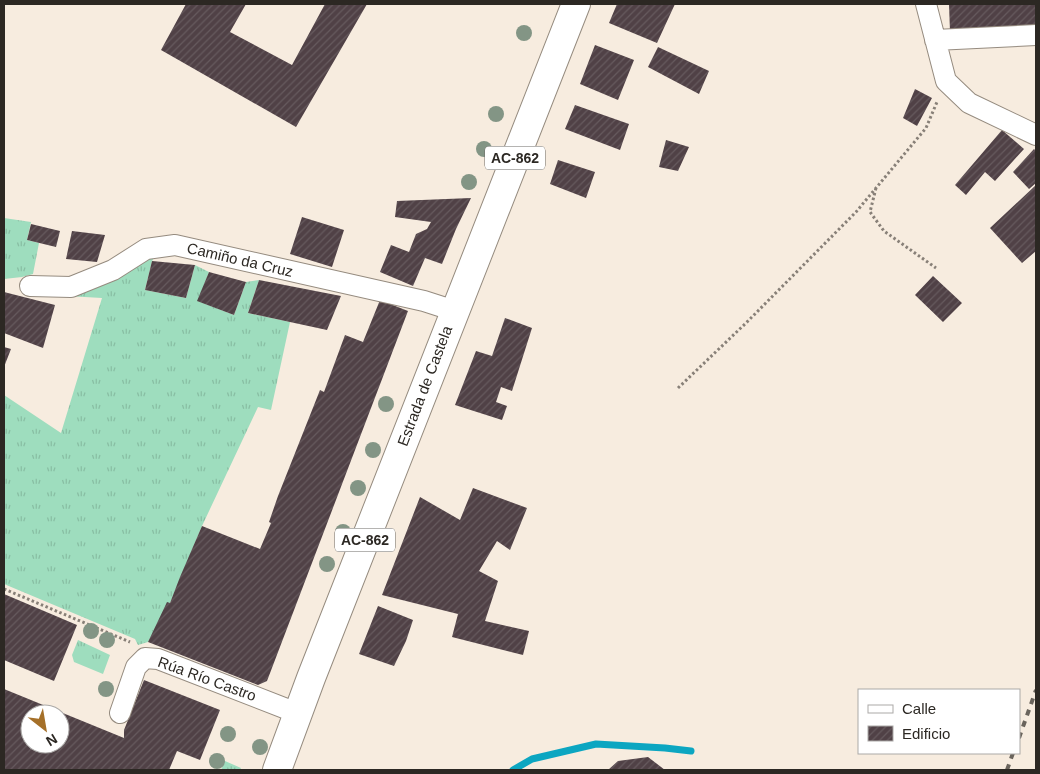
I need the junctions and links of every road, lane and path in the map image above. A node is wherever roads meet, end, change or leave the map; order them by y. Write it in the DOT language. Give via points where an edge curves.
graph roads {
  1 [pos="576,4"];
  2 [pos="926,4"];
  3 [pos="1036,35"];
  4 [pos="935,40"];
  5 [pos="946,81"];
  6 [pos="1036,135"];
  7 [pos="876,188"];
  8 [pos="936,268"];
  9 [pos="30,286"];
  10 [pos="455,311"];
  11 [pos="678,388"];
  12 [pos="4,589"];
  13 [pos="145,658"];
  14 [pos="120,713"];
  15 [pos="298,713"];
  16 [pos="277,770"];
  1 -- 10 [label="main road, Estrada de Castela / AC-862"];
  2 -- 4 [label="street"];
  3 -- 4 [label="street"];
  4 -- 5 [label="street"];
  5 -- 6 [label="street" via="969,103"];
  5 -- 7 [label="path" via="926,128"];
  7 -- 8 [label="path" via="870,212 884,231"];
  7 -- 11 [label="path" via="760,310"];
  9 -- 10 [label="street, Camiño da Cruz" via="71,287 113,270 146,249 175,245 424,301"];
  10 -- 15 [label="main road, Estrada de Castela / AC-862"];
  12 -- 13 [label="path" via="140,647"];
  13 -- 14 [label="street, Rúa Río Castro" via="136,667"];
  13 -- 15 [label="street, Rúa Río Castro" via="158,659"];
  15 -- 16 [label="main road, Estrada de Castela / AC-862"];
}
